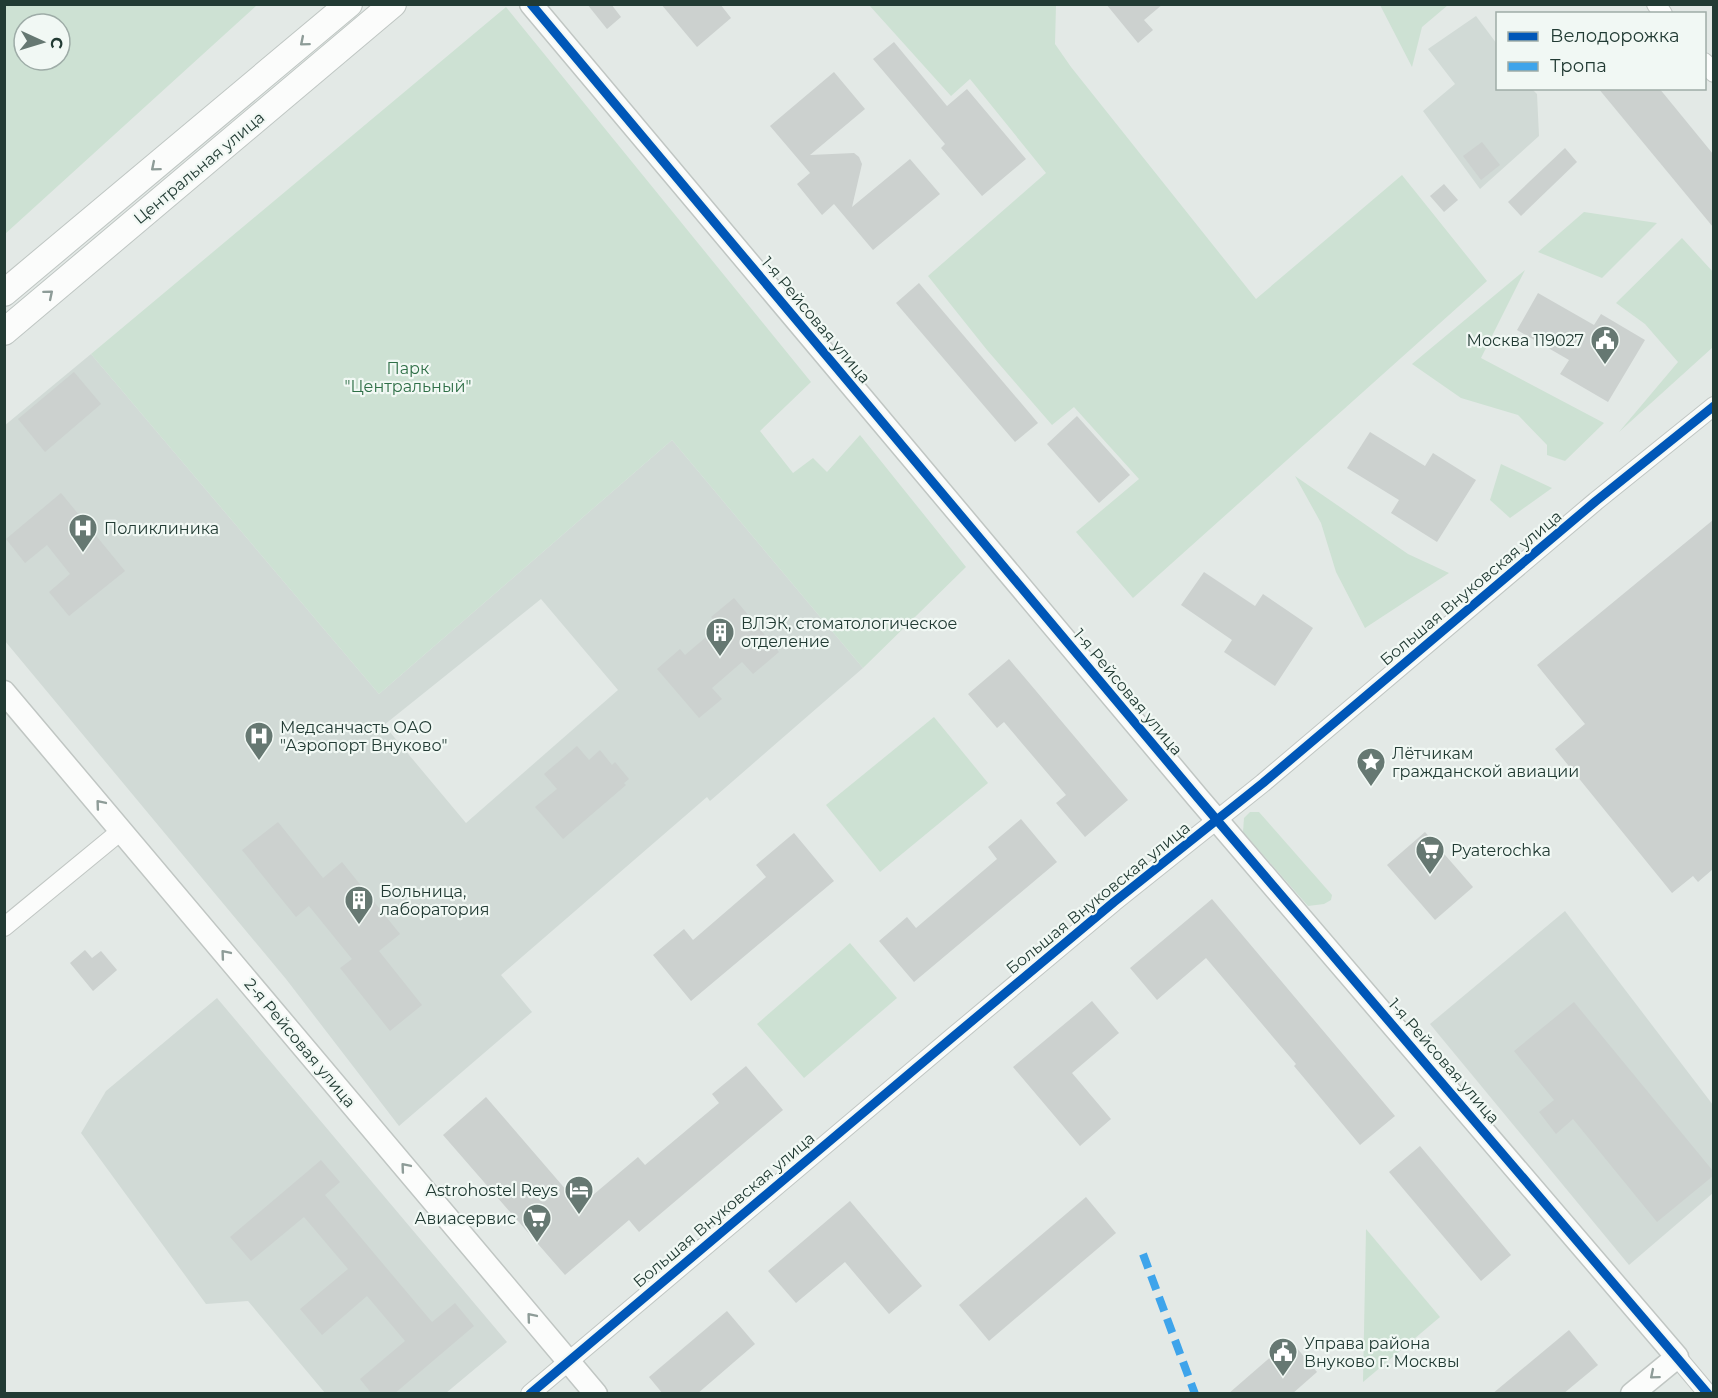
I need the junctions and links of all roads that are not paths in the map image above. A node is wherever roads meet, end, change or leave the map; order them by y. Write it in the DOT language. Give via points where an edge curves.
graph roads {
  1 [pos="349,4"];
  2 [pos="393,4"];
  3 [pos="531,4"];
  4 [pos="4,293"];
  5 [pos="4,332"];
  6 [pos="1713,406"];
  7 [pos="4,692"];
  8 [pos="1217,820"];
  9 [pos="122,830"];
  10 [pos="4,927"];
  11 [pos="1677,1357"];
  12 [pos="568,1361"];
  13 [pos="530,1394"];
  14 [pos="596,1394"];
  15 [pos="1632,1394"];
  16 [pos="1708,1394"];
  1 -- 4 [label="main road, Центральная улица, one-way"];
  5 -- 2 [label="main road, Центральная улица, one-way"];
  3 -- 8 [label="street, 1-я Рейсовая улица"];
  6 -- 8 [label="street, Большая Внуковская улица"];
  9 -- 7 [label="street, 2-я Рейсовая улица, one-way"];
  8 -- 11 [label="street, 1-я Рейсовая улица"];
  8 -- 12 [label="street, Большая Внуковская улица"];
  9 -- 10 [label="street"];
  12 -- 9 [label="street, 2-я Рейсовая улица, one-way"];
  11 -- 15 [label="street, one-way"];
  11 -- 16 [label="street, 1-я Рейсовая улица"];
  12 -- 13 [label="street, Большая Внуковская улица"];
  12 -- 14 [label="street, 2-я Рейсовая улица"];
}
